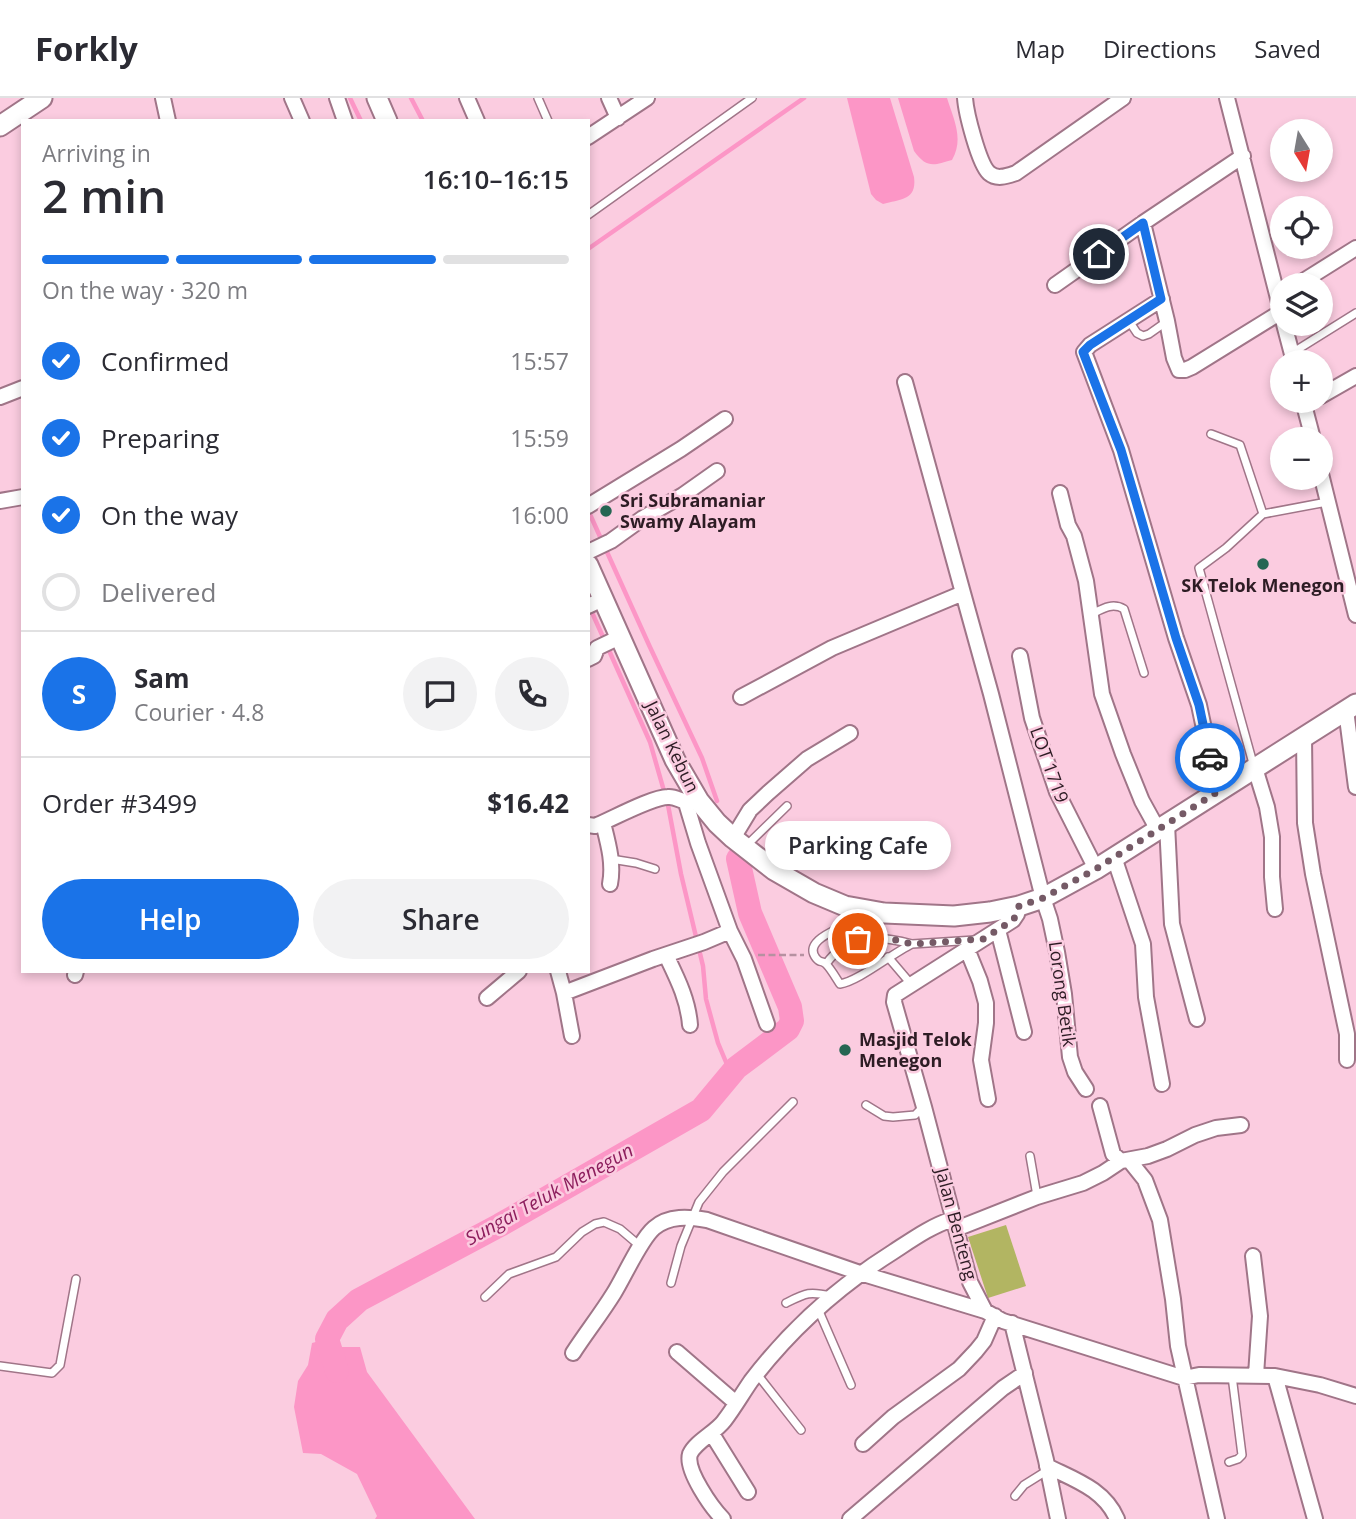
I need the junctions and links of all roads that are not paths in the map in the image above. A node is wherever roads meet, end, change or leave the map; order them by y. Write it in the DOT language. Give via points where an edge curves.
graph roads {
  1 [pos="42,98"];
  2 [pos="163,98"];
  3 [pos="292,98"];
  4 [pos="337,98"];
  5 [pos="377,98"];
  6 [pos="467,98"];
  7 [pos="538,98"];
  8 [pos="609,98"];
  9 [pos="647,98"];
  10 [pos="752,98"];
  11 [pos="965,98"];
  12 [pos="1123,98"];
  13 [pos="1227,98"];
  14 [pos="618,118"];
  15 [pos="167,119"];
  16 [pos="301,119"];
  17 [pos="344,119"];
  18 [pos="386,119"];
  19 [pos="476,119"];
  20 [pos="547,119"];
  21 [pos="0,127"];
  22 [pos="590,136"];
  23 [pos="1243,156"];
  24 [pos="590,214"];
  25 [pos="1143,223"];
  26 [pos="1356,248"];
  27 [pos="1275,273"];
  28 [pos="1316,273"];
  29 [pos="1055,285"];
  30 [pos="1161,299"];
  31 [pos="1356,313"];
  32 [pos="1129,321"];
  33 [pos="1167,321"];
  34 [pos="1270,325"];
  35 [pos="1303,350"];
  36 [pos="1356,376"];
  37 [pos="905,382"];
  38 [pos="21,389"];
  39 [pos="1333,390"];
  40 [pos="0,397"];
  41 [pos="725,419"];
  42 [pos="1211,434"];
  43 [pos="717,471"];
  44 [pos="1325,490"];
  45 [pos="1060,493"];
  46 [pos="21,496"];
  47 [pos="0,501"];
  48 [pos="1328,502"];
  49 [pos="591,504"];
  50 [pos="1263,514"];
  51 [pos="600,546"];
  52 [pos="590,576"];
  53 [pos="963,593"];
  54 [pos="595,603"];
  55 [pos="1090,615"];
  56 [pos="1356,615"];
  57 [pos="611,642"];
  58 [pos="1020,656"];
  59 [pos="590,658"];
  60 [pos="1144,673"];
  61 [pos="741,697"];
  62 [pos="1351,707"];
  63 [pos="850,733"];
  64 [pos="1304,737"];
  65 [pos="1255,768"];
  66 [pos="1356,787"];
  67 [pos="1222,789"];
  68 [pos="693,802"];
  69 [pos="787,806"];
  70 [pos="603,823"];
  71 [pos="590,825"];
  72 [pos="1162,827"];
  73 [pos="739,842"];
  74 [pos="1114,857"];
  75 [pos="611,859"];
  76 [pos="655,869"];
  77 [pos="1096,869"];
  78 [pos="610,884"];
  79 [pos="1043,898"];
  80 [pos="1019,906"];
  81 [pos="1275,909"];
  82 [pos="998,930"];
  83 [pos="730,931"];
  84 [pos="858,939"];
  85 [pos="983,939"];
  86 [pos="912,944"];
  87 [pos="967,949"];
  88 [pos="666,955"];
  89 [pos="888,957"];
  90 [pos="826,964"];
  91 [pos="517,973"];
  92 [pos="559,973"];
  93 [pos="911,985"];
  94 [pos="564,993"];
  95 [pos="487,998"];
  96 [pos="1196,1019"];
  97 [pos="767,1024"];
  98 [pos="690,1025"];
  99 [pos="1024,1032"];
  100 [pos="572,1036"];
  101 [pos="1352,1054"];
  102 [pos="1162,1084"];
  103 [pos="1086,1089"];
  104 [pos="988,1099"];
  105 [pos="793,1102"];
  106 [pos="866,1105"];
  107 [pos="1100,1105"];
  108 [pos="924,1107"];
  109 [pos="1241,1125"];
  110 [pos="1030,1156"];
  111 [pos="1125,1160"];
  112 [pos="1037,1197"];
  113 [pos="693,1218"];
  114 [pos="955,1224"];
  115 [pos="641,1247"];
  116 [pos="1253,1256"];
  117 [pos="860,1273"];
  118 [pos="76,1279"];
  119 [pos="671,1283"];
  120 [pos="832,1296"];
  121 [pos="485,1297"];
  122 [pos="786,1303"];
  123 [pos="818,1309"];
  124 [pos="990,1313"];
  125 [pos="1012,1323"];
  126 [pos="677,1352"];
  127 [pos="573,1353"];
  128 [pos="0,1366"];
  129 [pos="1025,1373"];
  130 [pos="757,1374"];
  131 [pos="1256,1375"];
  132 [pos="1232,1376"];
  133 [pos="1275,1376"];
  134 [pos="1184,1378"];
  135 [pos="851,1385"];
  136 [pos="1356,1396"];
  137 [pos="736,1404"];
  138 [pos="801,1430"];
  139 [pos="712,1434"];
  140 [pos="863,1444"];
  141 [pos="1229,1462"];
  142 [pos="1048,1468"];
  143 [pos="748,1492"];
  144 [pos="1015,1496"];
  145 [pos="720,1518"];
  146 [pos="850,1519"];
  147 [pos="1058,1519"];
  148 [pos="1117,1519"];
  149 [pos="1217,1519"];
  150 [pos="1315,1519"];
  1 -- 21 [label="main road"];
  2 -- 15 [label="street"];
  3 -- 16 [label="street"];
  4 -- 17 [label="street"];
  5 -- 18 [label="main road"];
  6 -- 19 [label="street"];
  7 -- 20 [label="lane"];
  8 -- 14 [label="street"];
  9 -- 14 [label="street"];
  10 -- 24 [label="lane"];
  11 -- 12 [label="street" via="983,164 996,177 1016,173"];
  13 -- 23 [label="street"];
  14 -- 22 [label="street"];
  23 -- 25 [label="street"];
  23 -- 27 [label="street"];
  25 -- 29 [label="street"];
  25 -- 30 [label="street"];
  26 -- 28 [label="street"];
  30 -- 32 [label="street"];
  30 -- 33 [label="street"];
  31 -- 35 [label="lane"];
  32 -- 33 [label="lane" via="1143,336"];
  32 -- 67 [label="street" via="1083,352 1121,450"];
  33 -- 34 [label="street" via="1179,370"];
  36 -- 39 [label="street"];
  37 -- 53 [label="street, Lorong Betik"];
  38 -- 40 [label="street"];
  41 -- 49 [label="street"];
  42 -- 50 [label="lane" via="1240,445"];
  43 -- 51 [label="street"];
  44 -- 48 [label="street"];
  45 -- 55 [label="street" via="1086,581"];
  46 -- 47 [label="street"];
  48 -- 50 [label="lane"];
  48 -- 56 [label="street"];
  50 -- 65 [label="lane" via="1199,568"];
  52 -- 54 [label="main road, Jalan Kebun"];
  53 -- 61 [label="street" via="832,648"];
  53 -- 79 [label="street, Lorong Betik"];
  54 -- 57 [label="main road, Jalan Kebun"];
  55 -- 60 [label="lane" via="1117,605 1124,609"];
  55 -- 72 [label="street" via="1102,694 1142,801"];
  57 -- 59 [label="street" via="597,648"];
  57 -- 68 [label="main road, Jalan Kebun"];
  58 -- 77 [label="street, LOT 1719" via="1032,718 1057,792"];
  62 -- 64 [label="main road, Jalan Kebun"];
  62 -- 66 [label="street"];
  63 -- 73 [label="street" via="807,759 750,810"];
  64 -- 65 [label="main road, Jalan Kebun"];
  64 -- 101 [label="street" via="1305,823"];
  65 -- 67 [label="main road, Jalan Kebun"];
  65 -- 81 [label="street" via="1272,837"];
  67 -- 72 [label="main road, Jalan Kebun"];
  68 -- 70 [label="street" via="665,797"];
  68 -- 73 [label="main road, Jalan Kebun"];
  68 -- 83 [label="street" via="698,843"];
  69 -- 73 [label="lane"];
  70 -- 71 [label="street"];
  70 -- 75 [label="street"];
  72 -- 74 [label="main road, Jalan Kebun"];
  72 -- 96 [label="street" via="1172,924"];
  73 -- 80 [label="main road, Jalan Kebun" via="774,870 845,906 954,916"];
  74 -- 77 [label="main road, Jalan Kebun"];
  74 -- 102 [label="street" via="1143,944 1146,997"];
  75 -- 76 [label="lane"];
  75 -- 78 [label="street"];
  77 -- 79 [label="main road, Jalan Kebun"];
  79 -- 80 [label="main road, Jalan Kebun"];
  79 -- 103 [label="street, Lorong Betik" via="1057,952 1070,1057"];
  80 -- 82 [label="street, Jalan Benteng" via="1013,920"];
  82 -- 85 [label="street, Jalan Benteng"];
  82 -- 99 [label="street"];
  83 -- 88 [label="street"];
  83 -- 97 [label="street"];
  84 -- 86 [label="lane"];
  84 -- 90 [label="lane"];
  84 -- 90 [label="lane" via="844,927 816,942 814,955"];
  85 -- 86 [label="lane"];
  85 -- 87 [label="street, Jalan Benteng"];
  86 -- 89 [label="lane"];
  87 -- 93 [label="street, Jalan Benteng"];
  87 -- 104 [label="street" via="986,1003 981,1060"];
  88 -- 94 [label="street"];
  88 -- 98 [label="street" via="683,991"];
  89 -- 90 [label="lane" via="842,984"];
  89 -- 93 [label="lane"];
  91 -- 95 [label="street"];
  92 -- 94 [label="street"];
  93 -- 108 [label="street, Jalan Benteng" via="895,995 894,1002"];
  94 -- 100 [label="street"];
  105 -- 113 [label="lane" via="723,1172 699,1202"];
  106 -- 108 [label="lane" via="894,1117 915,1115"];
  107 -- 111 [label="street" via="1113,1154"];
  108 -- 114 [label="street, Jalan Benteng"];
  109 -- 111 [label="street" via="1216,1128 1167,1149"];
  110 -- 112 [label="lane"];
  111 -- 112 [label="street" via="1083,1183"];
  111 -- 134 [label="street" via="1145,1180 1160,1220"];
  112 -- 114 [label="street"];
  113 -- 115 [label="street" via="671,1218 653,1228"];
  113 -- 117 [label="street"];
  113 -- 119 [label="lane"];
  114 -- 117 [label="street" via="936,1224"];
  114 -- 124 [label="street, Jalan Benteng" via="970,1282"];
  115 -- 121 [label="lane" via="620,1229 604,1222 595,1224 556,1257 509,1275"];
  115 -- 127 [label="street"];
  116 -- 131 [label="street" via="1260,1316"];
  117 -- 120 [label="street"];
  117 -- 124 [label="street"];
  118 -- 128 [label="lane" via="60,1365 52,1373"];
  120 -- 122 [label="lane" via="803,1294"];
  120 -- 123 [label="street"];
  123 -- 130 [label="street"];
  123 -- 135 [label="lane"];
  124 -- 125 [label="street"];
  124 -- 140 [label="street" via="984,1340 959,1369"];
  125 -- 129 [label="street"];
  125 -- 134 [label="street"];
  126 -- 137 [label="street"];
  129 -- 142 [label="street"];
  129 -- 146 [label="street"];
  130 -- 137 [label="street"];
  130 -- 138 [label="lane"];
  131 -- 132 [label="street"];
  131 -- 133 [label="street"];
  132 -- 134 [label="street"];
  132 -- 141 [label="lane" via="1242,1455"];
  133 -- 136 [label="street"];
  133 -- 150 [label="street"];
  134 -- 149 [label="street"];
  137 -- 139 [label="street"];
  139 -- 143 [label="street"];
  139 -- 145 [label="street" via="695,1447 689,1466"];
  142 -- 144 [label="lane"];
  142 -- 147 [label="street"];
  142 -- 148 [label="street" via="1097,1492"];
}
